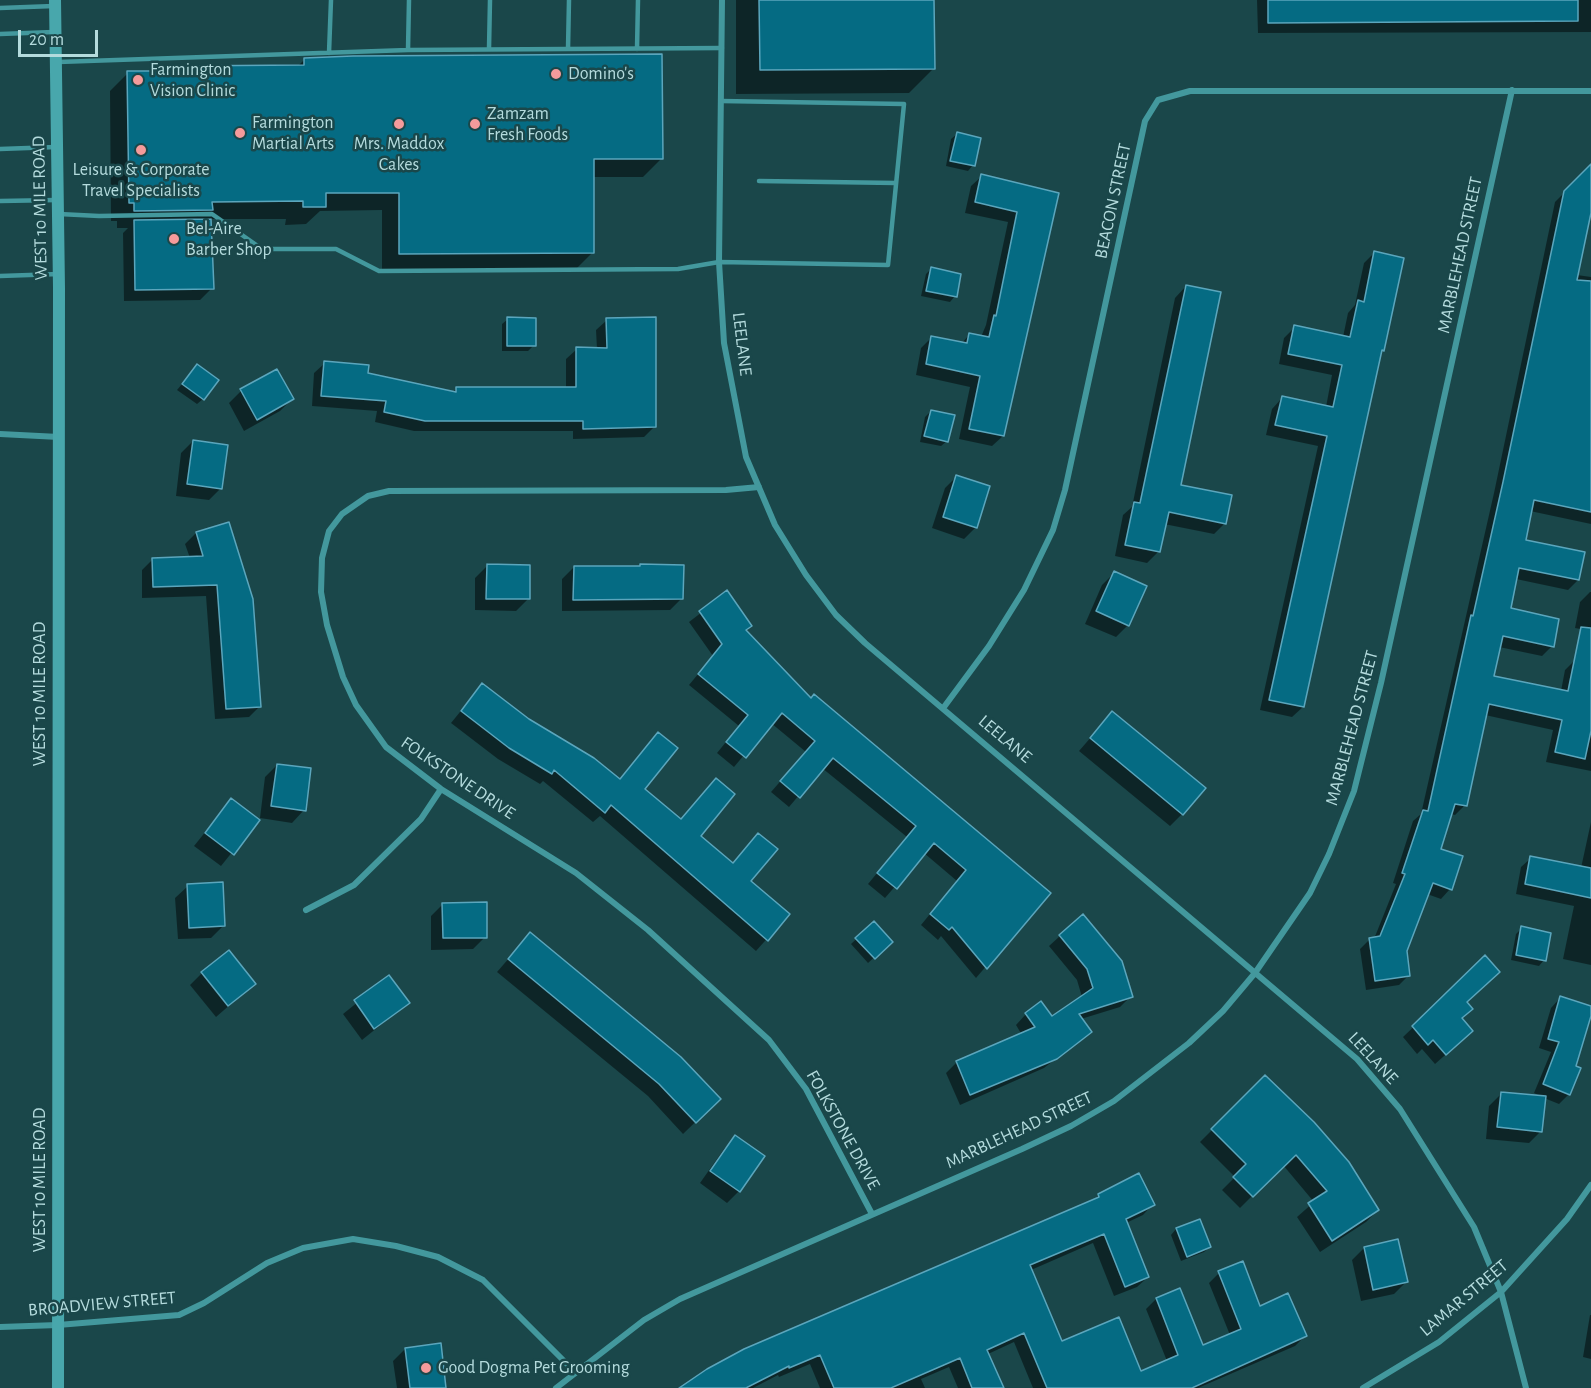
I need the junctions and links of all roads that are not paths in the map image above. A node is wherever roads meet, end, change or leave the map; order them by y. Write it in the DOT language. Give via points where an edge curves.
graph roads {
  1 [pos="331,0"];
  2 [pos="409,0"];
  3 [pos="490,0"];
  4 [pos="569,0"];
  5 [pos="638,0"];
  6 [pos="722,0"];
  7 [pos="55,3"];
  8 [pos="0,8"];
  9 [pos="55,32"];
  10 [pos="0,33"];
  11 [pos="722,48"];
  12 [pos="489,49"];
  13 [pos="568,49"];
  14 [pos="637,49"];
  15 [pos="408,50"];
  16 [pos="329,52"];
  17 [pos="56,62"];
  18 [pos="1512,90"];
  19 [pos="1591,91"];
  20 [pos="721,101"];
  21 [pos="56,147"];
  22 [pos="0,149"];
  23 [pos="759,181"];
  24 [pos="896,183"];
  25 [pos="57,200"];
  26 [pos="0,201"];
  27 [pos="58,213"];
  28 [pos="719,262"];
  29 [pos="59,274"];
  30 [pos="0,276"];
  31 [pos="0,434"];
  32 [pos="59,436"];
  33 [pos="759,487"];
  34 [pos="944,707"];
  35 [pos="441,789"];
  36 [pos="306,910"];
  37 [pos="1255,973"];
  38 [pos="1591,1185"];
  39 [pos="872,1214"];
  40 [pos="1501,1292"];
  41 [pos="58,1325"];
  42 [pos="0,1327"];
  43 [pos="575,1372"];
  44 [pos="58,1388"];
  45 [pos="556,1388"];
  46 [pos="1363,1388"];
  47 [pos="1526,1388"];
  1 -- 16 [label="lane"];
  2 -- 15 [label="lane"];
  3 -- 12 [label="lane"];
  4 -- 13 [label="lane"];
  5 -- 14 [label="lane"];
  6 -- 11 [label="street, LEELANE"];
  7 -- 8 [label="lane"];
  7 -- 9 [label="street, WEST 10 MILE ROAD"];
  9 -- 10 [label="lane"];
  9 -- 17 [label="street, WEST 10 MILE ROAD"];
  11 -- 14 [label="lane"];
  11 -- 20 [label="street, LEELANE"];
  12 -- 13 [label="lane"];
  12 -- 15 [label="lane"];
  13 -- 14 [label="lane"];
  15 -- 16 [label="lane"];
  16 -- 17 [label="lane"];
  17 -- 21 [label="street, WEST 10 MILE ROAD"];
  18 -- 19 [label="street, BEACON STREET"];
  18 -- 34 [label="street, BEACON STREET" via="1190,91 1158,100 1145,121 1053,531 1024,590"];
  18 -- 37 [label="street, MARBLEHEAD STREET" via="1354,791 1310,892"];
  20 -- 24 [label="lane" via="904,104"];
  20 -- 28 [label="street, LEELANE"];
  21 -- 22 [label="lane"];
  21 -- 25 [label="street, WEST 10 MILE ROAD"];
  23 -- 24 [label="lane"];
  24 -- 28 [label="lane" via="888,265"];
  25 -- 26 [label="lane"];
  25 -- 27 [label="street, WEST 10 MILE ROAD"];
  27 -- 28 [label="lane" via="212,214 262,249 336,249 379,271 678,269"];
  27 -- 29 [label="street, WEST 10 MILE ROAD"];
  28 -- 33 [label="street, LEELANE" via="724,344 746,457"];
  29 -- 30 [label="lane"];
  29 -- 32 [label="street, WEST 10 MILE ROAD"];
  31 -- 32 [label="street"];
  32 -- 41 [label="street, WEST 10 MILE ROAD"];
  33 -- 34 [label="street, LEELANE" via="775,525 836,615"];
  33 -- 35 [label="street, FOLKSTONE DRIVE" via="389,491 368,496 342,514 329,531 321,581 337,660 356,705 386,747"];
  34 -- 37 [label="street, LEELANE"];
  35 -- 36 [label="street" via="421,819 354,885"];
  35 -- 39 [label="street, FOLKSTONE DRIVE" via="576,873 648,930 769,1040 806,1089"];
  37 -- 39 [label="street, MARBLEHEAD STREET" via="1189,1043 1114,1101 1022,1149"];
  37 -- 40 [label="street, LEELANE" via="1358,1059 1400,1109 1474,1227"];
  38 -- 40 [label="street, LAMAR STREET" via="1568,1219"];
  39 -- 43 [label="street, MARBLEHEAD STREET" via="680,1299 644,1320"];
  40 -- 46 [label="street, LAMAR STREET" via="1439,1342"];
  40 -- 47 [label="street, LEELANE"];
  41 -- 42 [label="street, BROADVIEW STREET"];
  41 -- 43 [label="street, BROADVIEW STREET" via="179,1315 267,1263 303,1248 353,1239 438,1257 483,1280"];
  41 -- 44 [label="street, WEST 10 MILE ROAD"];
  43 -- 45 [label="street, MARBLEHEAD STREET"];
}
